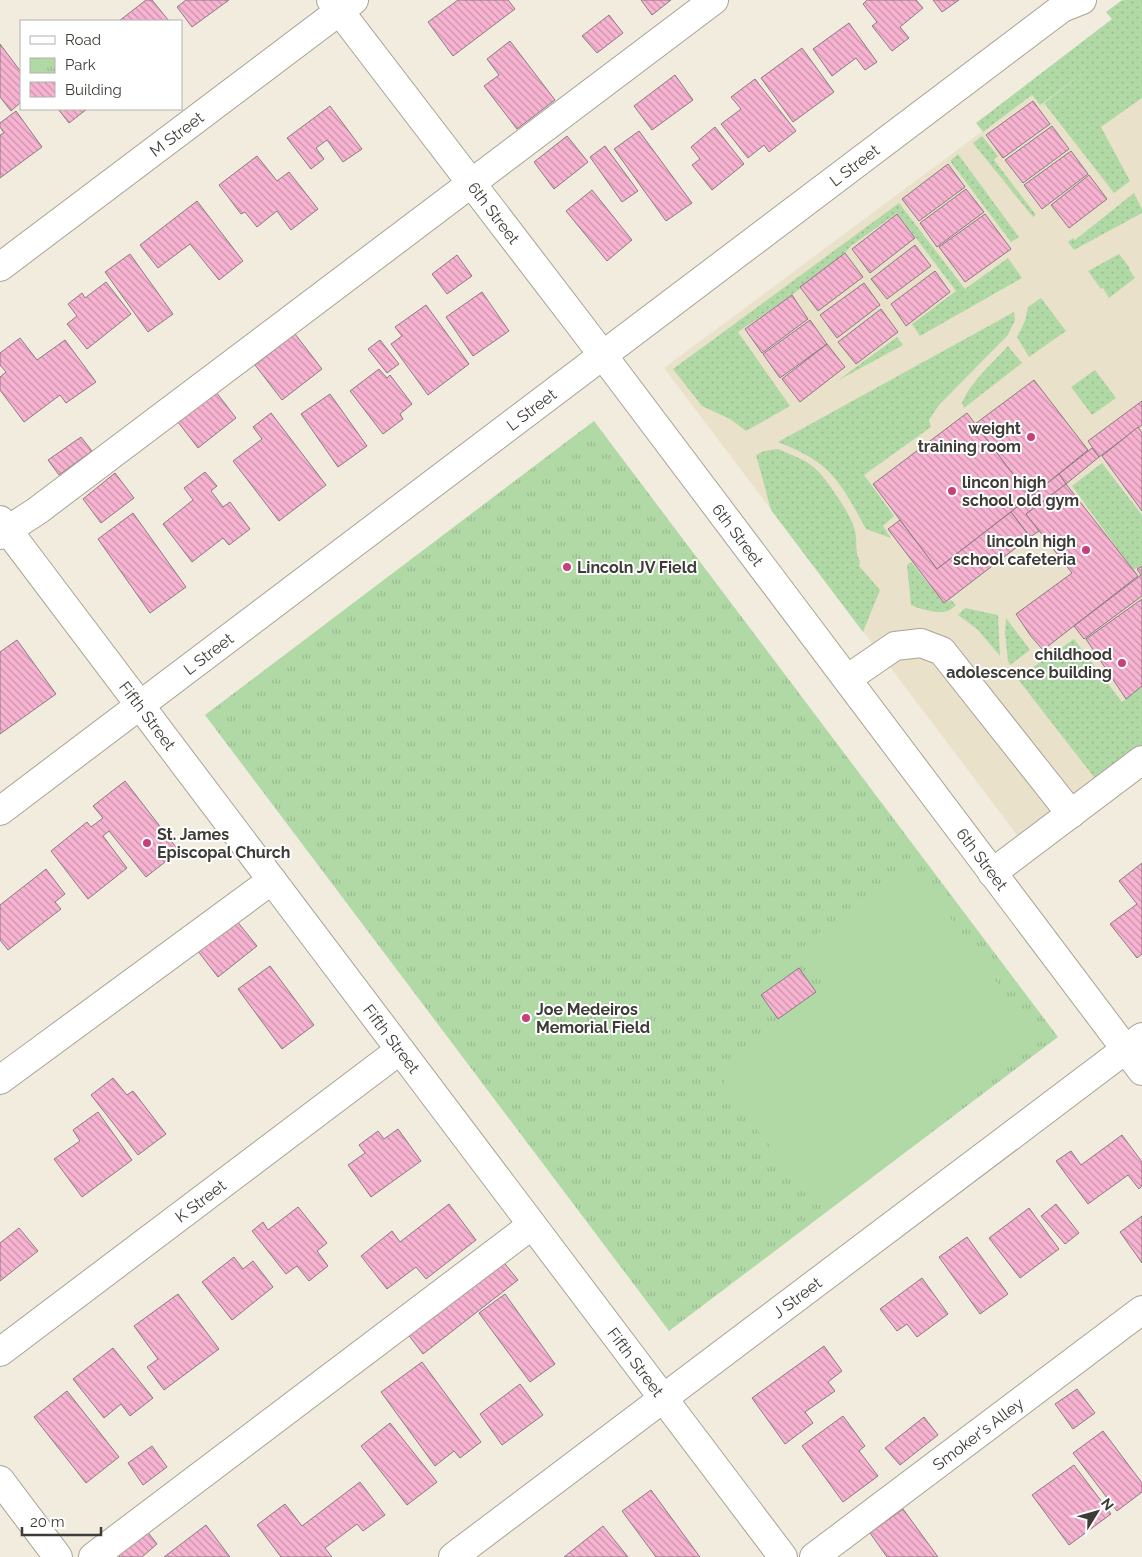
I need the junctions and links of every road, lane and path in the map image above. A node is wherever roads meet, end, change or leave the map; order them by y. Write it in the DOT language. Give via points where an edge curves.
graph roads {
  1 [pos="714,0"];
  2 [pos="1067,3"];
  3 [pos="342,4"];
  4 [pos="471,183"];
  5 [pos="0,267"];
  6 [pos="603,355"];
  7 [pos="3,528"];
  8 [pos="847,679"];
  9 [pos="140,705"];
  10 [pos="1142,760"];
  11 [pos="0,810"];
  12 [pos="1071,814"];
  13 [pos="992,873"];
  14 [pos="272,880"];
  15 [pos="1134,1043"];
  16 [pos="400,1050"];
  17 [pos="1142,1071"];
  18 [pos="0,1080"];
  19 [pos="532,1225"];
  20 [pos="1142,1310"];
  21 [pos="0,1352"];
  22 [pos="663,1398"];
  23 [pos="0,1480"];
  24 [pos="58,1557"];
  25 [pos="93,1557"];
  26 [pos="453,1557"];
  27 [pos="783,1557"];
  28 [pos="814,1557"];
  1 -- 4 [label="street"];
  2 -- 6 [label="street, L Street"];
  3 -- 4 [label="street, 6th Street"];
  3 -- 5 [label="street, M Street"];
  4 -- 6 [label="street, 6th Street"];
  4 -- 7 [label="street" via="37,512"];
  6 -- 8 [label="street, 6th Street"];
  6 -- 9 [label="street, L Street"];
  7 -- 9 [label="street, Fifth Street"];
  8 -- 12 [label="street" via="895,646 921,643 942,651"];
  8 -- 13 [label="street, 6th Street"];
  9 -- 11 [label="street, L Street"];
  9 -- 14 [label="street, Fifth Street"];
  10 -- 12 [label="street"];
  12 -- 13 [label="street"];
  13 -- 15 [label="street, 6th Street"];
  14 -- 16 [label="street, Fifth Street"];
  14 -- 18 [label="street"];
  15 -- 17 [label="street, 6th Street"];
  15 -- 22 [label="street, J Street"];
  16 -- 19 [label="street, Fifth Street"];
  16 -- 21 [label="street, K Street"];
  19 -- 22 [label="street, Fifth Street"];
  19 -- 25 [label="street"];
  20 -- 28 [label="street, Smoker's Alley"];
  22 -- 26 [label="street, J Street"];
  22 -- 27 [label="street, Fifth Street"];
  23 -- 24 [label="street"];
}
